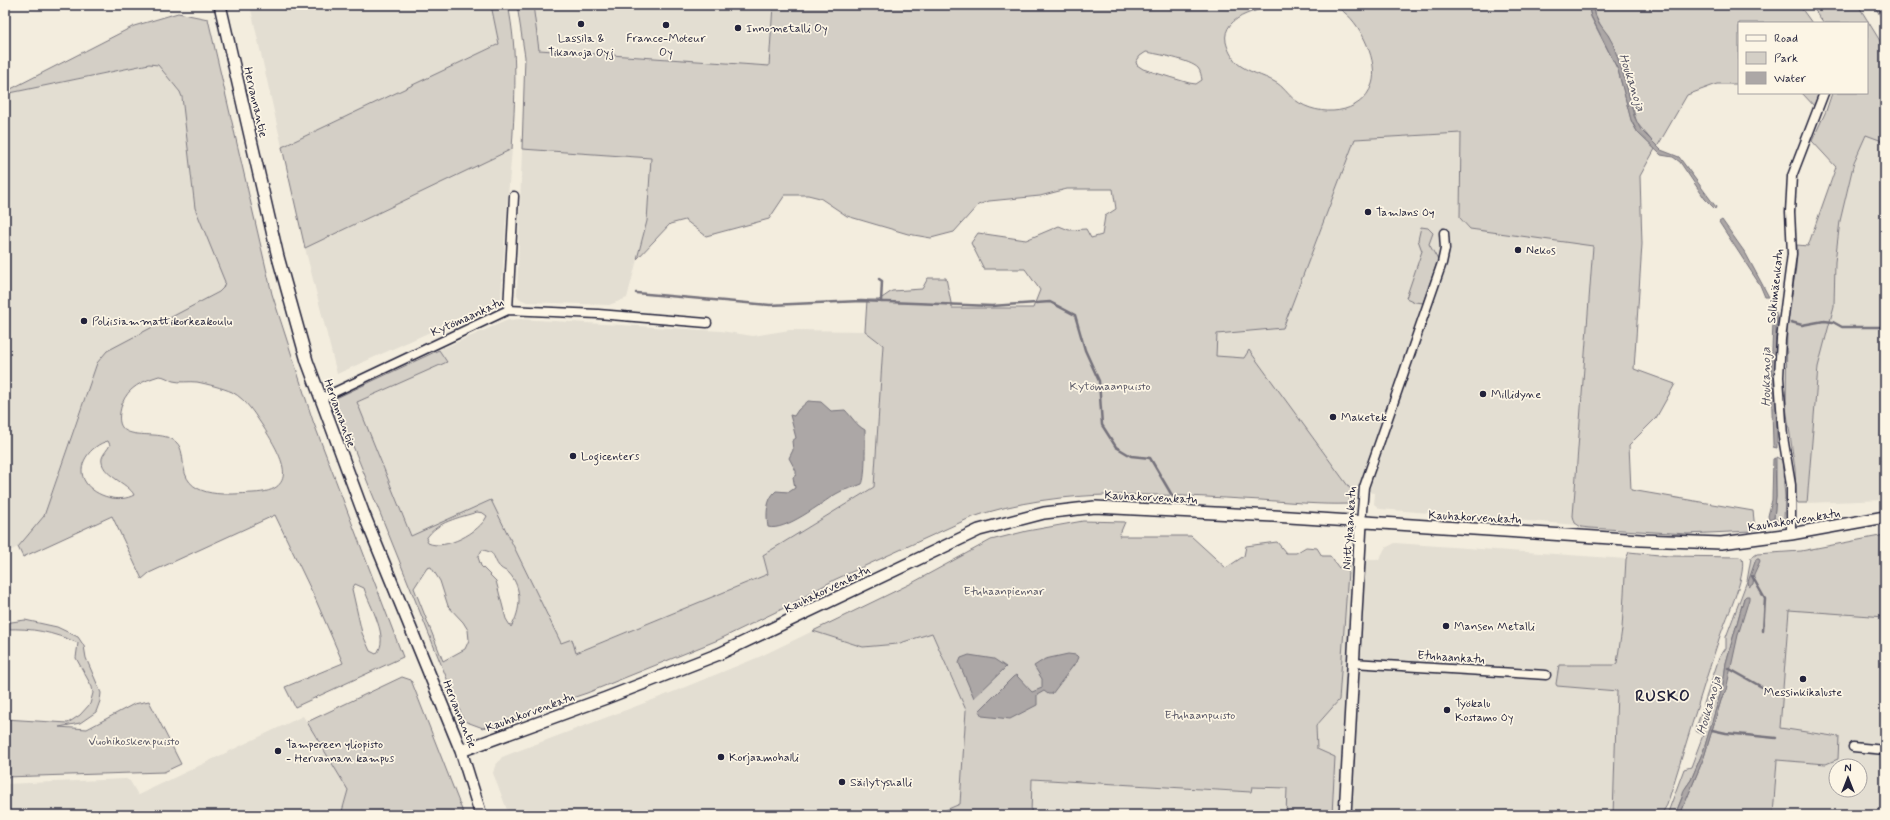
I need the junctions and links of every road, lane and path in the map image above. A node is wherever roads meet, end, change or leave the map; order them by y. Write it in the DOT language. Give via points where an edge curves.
graph roads {
  1 [pos="220,5"];
  2 [pos="1824,94"];
  3 [pos="514,196"];
  4 [pos="1444,233"];
  5 [pos="508,310"];
  6 [pos="707,323"];
  7 [pos="320,400"];
  8 [pos="1885,517"];
  9 [pos="1362,523"];
  10 [pos="1791,534"];
  11 [pos="1353,663"];
  12 [pos="1546,675"];
  13 [pos="1853,747"];
  14 [pos="1885,750"];
  15 [pos="461,751"];
  16 [pos="481,815"];
  17 [pos="1345,815"];
  1 -- 7 [label="street, Hervannantie" via="278,257"];
  2 -- 10 [label="street, Solkimäenkatu" via="1792,176 1792,254 1781,339 1779,378 1783,437 1790,485"];
  3 -- 5 [label="street"];
  4 -- 9 [label="street, Niittyhaankatu" via="1445,249 1442,263 1364,487"];
  5 -- 6 [label="street, Kytömaankatu"];
  5 -- 7 [label="street, Kytömaankatu"];
  7 -- 15 [label="street, Hervannantie" via="390,580"];
  8 -- 10 [label="street, Kauhakorvenkatu"];
  9 -- 10 [label="street, Kauhakorvenkatu" via="1721,543"];
  9 -- 11 [label="street, Niittyhaankatu"];
  9 -- 15 [label="street, Kauhakorvenkatu" via="1095,507 1032,515 979,530 706,659"];
  11 -- 12 [label="street, Etuhaankatu"];
  11 -- 17 [label="street, Niittyhaankatu"];
  13 -- 14 [label="street"];
  15 -- 16 [label="street, Hervannantie"];
}
